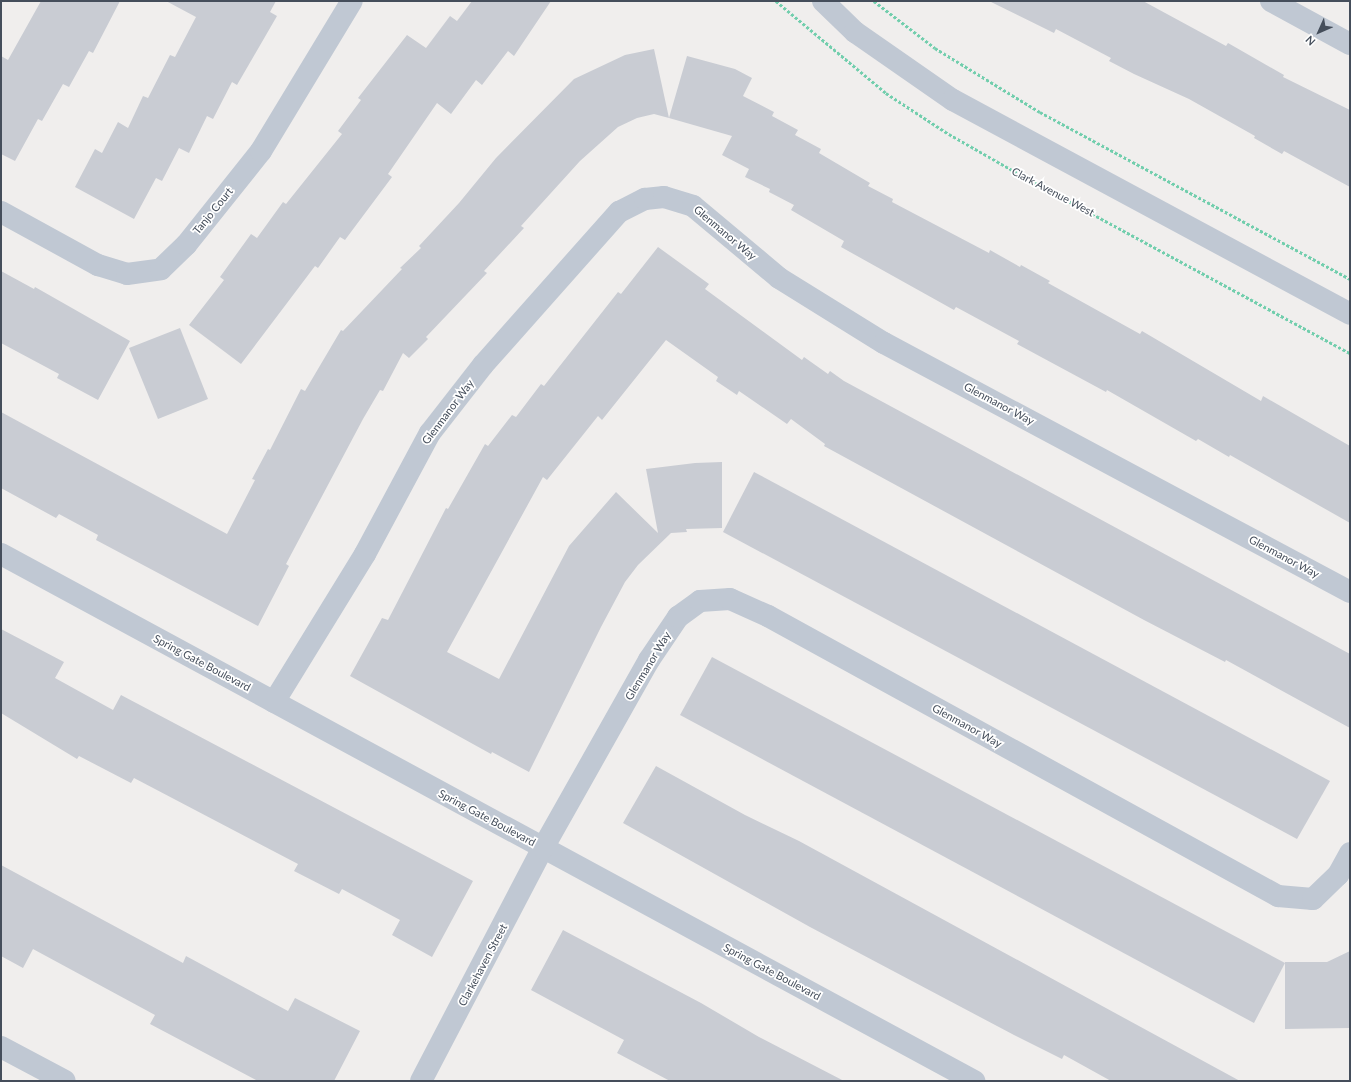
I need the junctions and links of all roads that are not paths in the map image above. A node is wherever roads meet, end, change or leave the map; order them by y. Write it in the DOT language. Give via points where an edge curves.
graph roads {
  1 [pos="352,1"];
  2 [pos="823,1"];
  3 [pos="1271,1"];
  4 [pos="1350,44"];
  5 [pos="1,212"];
  6 [pos="1350,314"];
  7 [pos="1,554"];
  8 [pos="1350,592"];
  9 [pos="274,702"];
  10 [pos="544,848"];
  11 [pos="1350,852"];
  12 [pos="1,1047"];
  13 [pos="65,1081"];
  14 [pos="421,1081"];
  15 [pos="974,1081"];
  1 -- 5 [label="street, Tanjo Court" via="261,151 186,245 161,269 127,274 98,265"];
  2 -- 6 [label="street" via="855,32 953,100"];
  3 -- 4 [label="street"];
  7 -- 9 [label="street, Spring Gate Boulevard"];
  8 -- 9 [label="street, Glenmanor Way" via="860,329 779,278 693,206 664,197 644,199 620,212 483,365 430,433 365,554"];
  9 -- 10 [label="street, Spring Gate Boulevard"];
  10 -- 11 [label="street, Glenmanor Way" via="649,660 678,617 700,601 730,599 768,616 1278,896 1313,899 1338,875"];
  10 -- 14 [label="street, Clarkehaven Street"];
  10 -- 15 [label="street, Spring Gate Boulevard"];
  12 -- 13 [label="street"];
}
